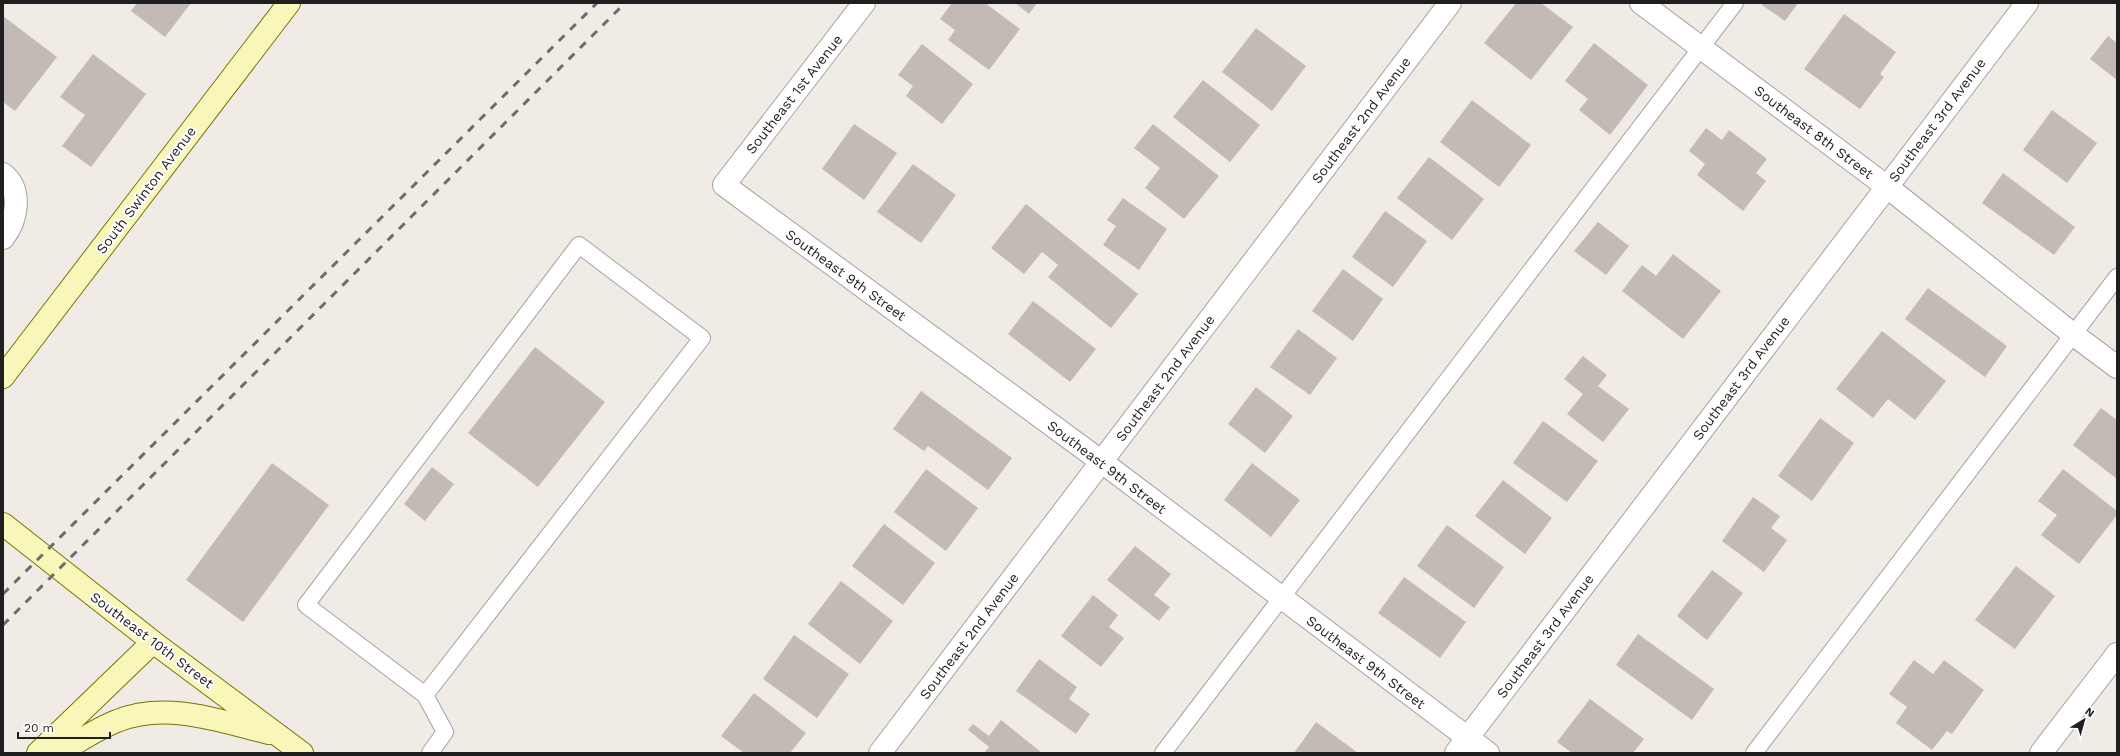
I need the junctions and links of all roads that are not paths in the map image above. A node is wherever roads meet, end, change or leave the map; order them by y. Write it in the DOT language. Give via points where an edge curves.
graph roads {
  1 [pos="289,3"];
  2 [pos="864,3"];
  3 [pos="1450,3"];
  4 [pos="1641,3"];
  5 [pos="1736,3"];
  6 [pos="2027,3"];
  7 [pos="1701,48"];
  8 [pos="3,174"];
  9 [pos="724,185"];
  10 [pos="1886,186"];
  11 [pos="3,238"];
  12 [pos="2117,277"];
  13 [pos="2074,335"];
  14 [pos="2117,367"];
  15 [pos="3,377"];
  16 [pos="1102,462"];
  17 [pos="3,524"];
  18 [pos="1281,598"];
  19 [pos="153,642"];
  20 [pos="2117,654"];
  21 [pos="425,695"];
  22 [pos="278,735"];
  23 [pos="1462,746"];
  24 [pos="38,753"];
  25 [pos="58,753"];
  26 [pos="302,753"];
  27 [pos="430,753"];
  28 [pos="880,753"];
  29 [pos="1163,753"];
  30 [pos="1488,753"];
  31 [pos="1754,753"];
  32 [pos="2041,753"];
  1 -- 15 [label="street, South Swinton Avenue"];
  2 -- 9 [label="street, Southeast 1st Avenue"];
  3 -- 16 [label="street, Southeast 2nd Avenue"];
  4 -- 7 [label="street, Southeast 8th Street"];
  5 -- 7 [label="lane"];
  6 -- 10 [label="street, Southeast 3rd Avenue"];
  7 -- 10 [label="street, Southeast 8th Street"];
  7 -- 18 [label="lane"];
  8 -- 11 [label="street" via="14,193 16,211 11,228"];
  9 -- 16 [label="street, Southeast 9th Street"];
  10 -- 13 [label="street, Southeast 8th Street"];
  10 -- 23 [label="street, Southeast 3rd Avenue"];
  12 -- 13 [label="lane"];
  13 -- 14 [label="street, Southeast 8th Street"];
  13 -- 31 [label="lane"];
  16 -- 18 [label="street, Southeast 9th Street"];
  16 -- 28 [label="street, Southeast 2nd Avenue"];
  17 -- 19 [label="street, Southeast 10th Street"];
  18 -- 23 [label="street, Southeast 9th Street"];
  18 -- 29 [label="lane"];
  19 -- 22 [label="street, Southeast 10th Street"];
  19 -- 24 [label="street"];
  20 -- 32 [label="street"];
  21 -- 21 [label="lane" via="702,338 579,245 306,605"];
  21 -- 27 [label="lane" via="445,732"];
  22 -- 25 [label="street" via="197,716 159,711 117,721"];
  22 -- 26 [label="street, Southeast 10th Street"];
  23 -- 30 [label="street, Southeast 9th Street"];
}
